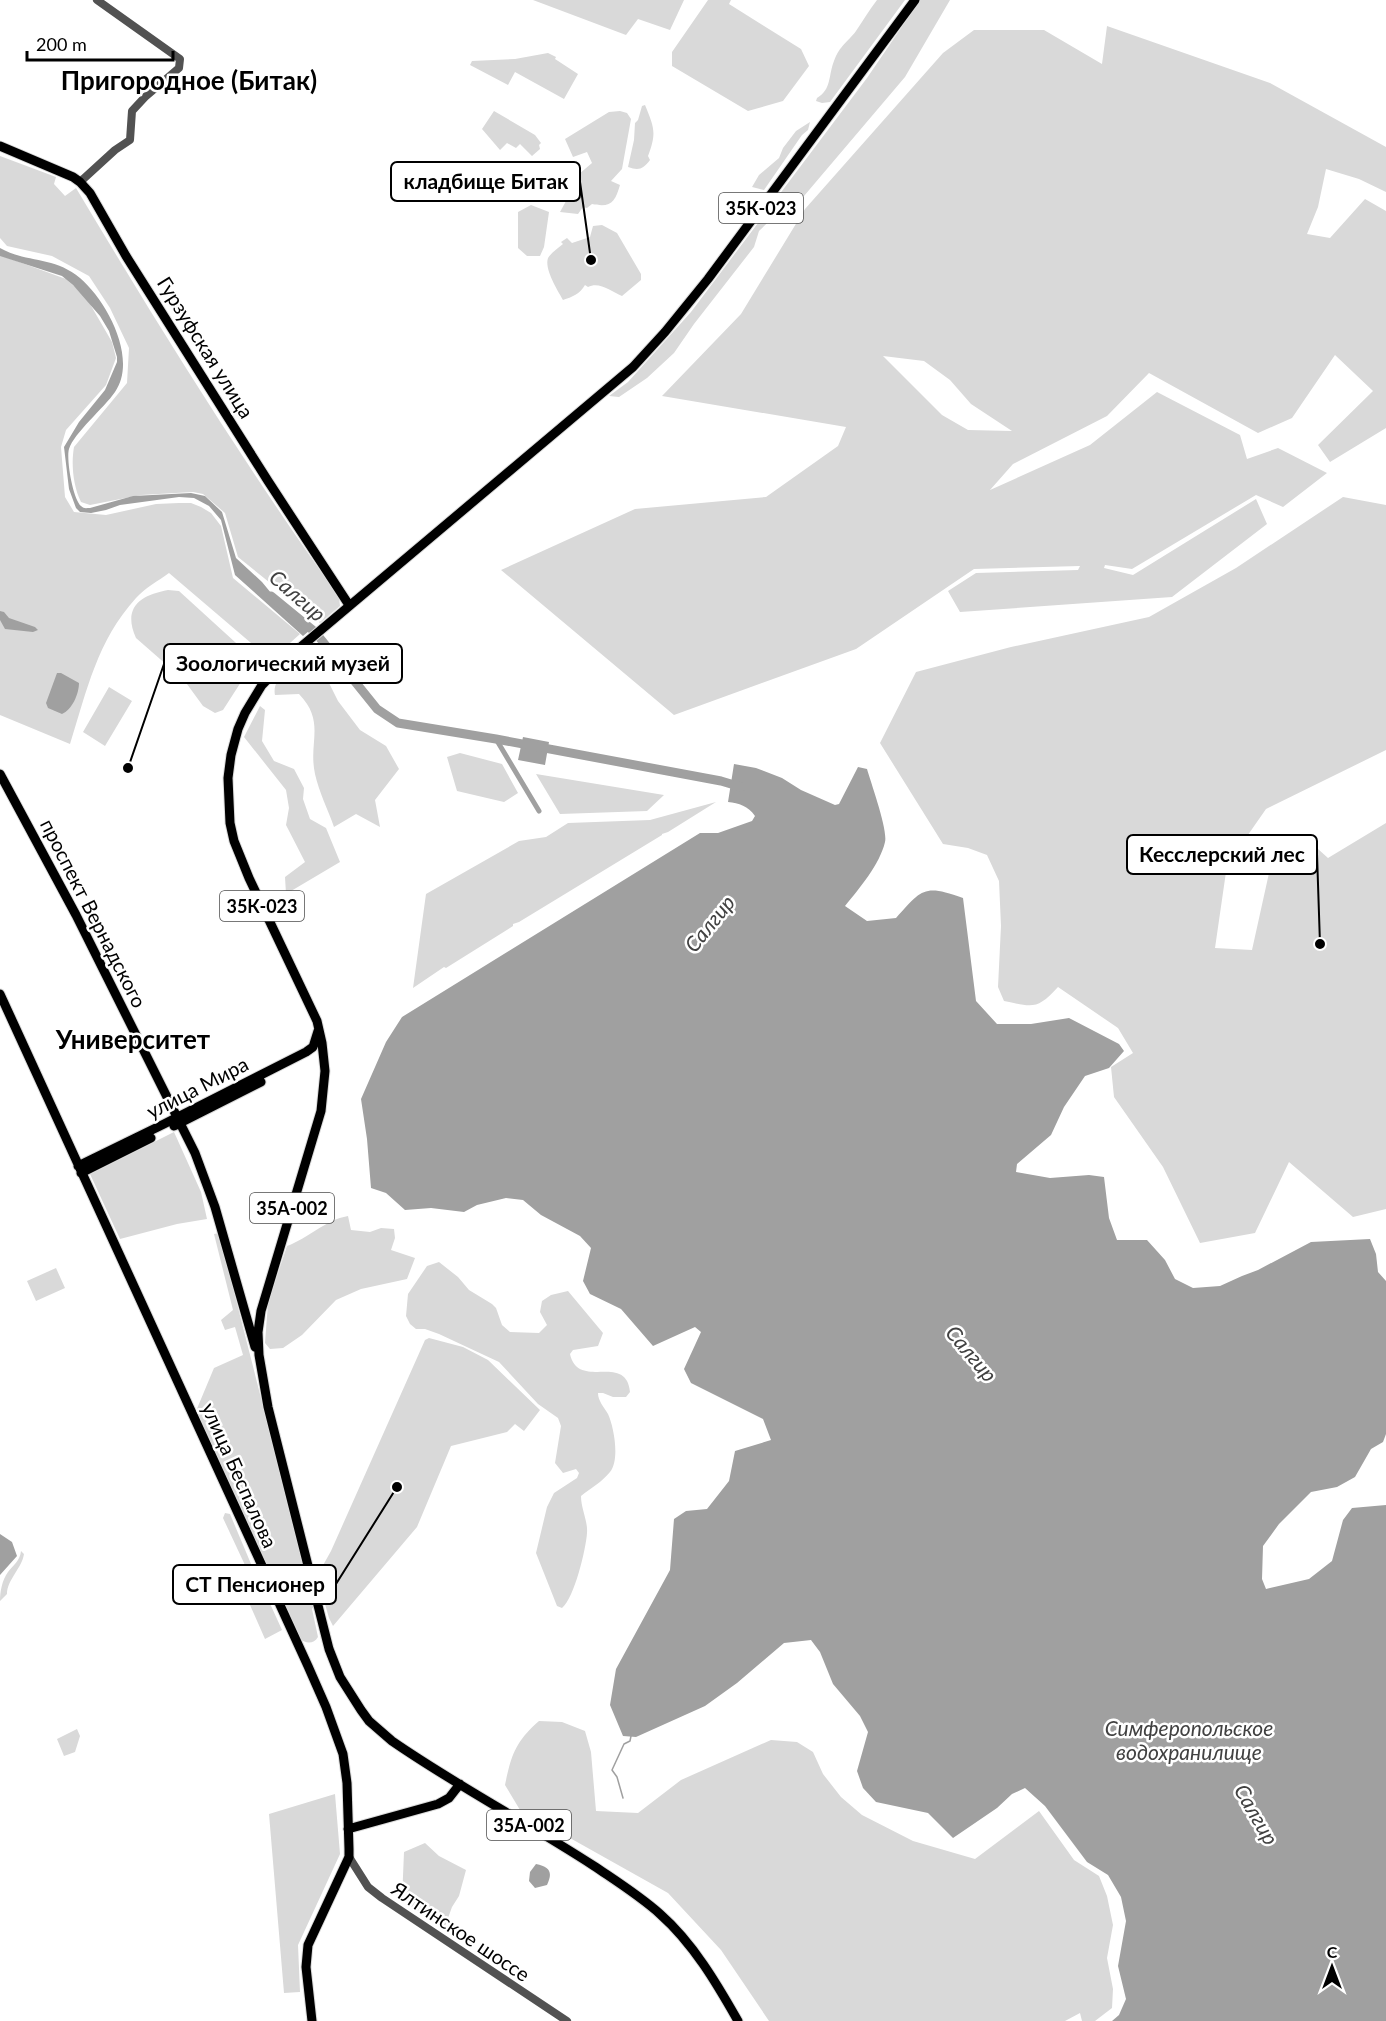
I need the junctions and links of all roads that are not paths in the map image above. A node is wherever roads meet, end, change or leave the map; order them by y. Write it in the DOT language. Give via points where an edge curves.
graph roads {
  1 [pos="97,0"];
  2 [pos="915,0"];
  3 [pos="0,146"];
  4 [pos="80,182"];
  5 [pos="349,605"];
  6 [pos="0,774"];
  7 [pos="0,994"];
  8 [pos="319,1028"];
  9 [pos="323,1049"];
  10 [pos="178,1121"];
  11 [pos="80,1169"];
  12 [pos="250,1335"];
  13 [pos="261,1366"];
  14 [pos="268,1407"];
  15 [pos="460,1784"];
  16 [pos="348,1829"];
  17 [pos="349,1857"];
  18 [pos="344,1868"];
  19 [pos="357,1870"];
  20 [pos="312,2021"];
  21 [pos="567,2021"];
  22 [pos="738,2021"];
  1 -- 4 [label="street" via="180,58 179,69 132,111 130,140"];
  2 -- 5 [label="main road, 35К-023" via="708,279 633,367"];
  3 -- 4 [label="main road, Гурзуфская улица"];
  4 -- 5 [label="main road, Гурзуфская улица"];
  5 -- 8 [label="main road, 35К-023" via="274,671 253,699 238,729 228,777 230,823 240,857"];
  6 -- 10 [label="main road, проспект Вернадского" via="76,915"];
  7 -- 11 [label="main road, улица Беспалова"];
  8 -- 9 [label="main road, 35К-023"];
  8 -- 10 [label="main road, улица Мира" via="313,1047 307,1052"];
  9 -- 10 [label="main road, улица Мира"];
  9 -- 12 [label="main road, 35К-023" via="321,1090 314,1122"];
  9 -- 13 [label="main road, 35А-002" via="325,1083 319,1119 261,1311"];
  10 -- 11 [label="main road, улица Мира"];
  10 -- 12 [label="main road, проспект Вернадского" via="207,1184"];
  11 -- 16 [label="main road, улица Беспалова" via="326,1707 345,1765"];
  12 -- 13 [label="main road, проспект Вернадского"];
  12 -- 14 [label="main road, 35А-002"];
  13 -- 14 [label="main road, 35А-002"];
  14 -- 15 [label="main road, 35А-002" via="329,1649 340,1677 381,1732"];
  15 -- 16 [label="main road" via="438,1804"];
  15 -- 22 [label="main road, 35А-002" via="554,1840 661,1915 679,1933"];
  16 -- 17 [label="main road, улица Беспалова"];
  17 -- 18 [label="main road, улица Беспалова"];
  17 -- 19 [label="street, Ялтинское шоссе"];
  18 -- 19 [label="street"];
  18 -- 20 [label="main road, улица Беспалова" via="308,1945 306,1967"];
  19 -- 21 [label="street, Ялтинское шоссе" via="368,1887 382,1898"];
}
